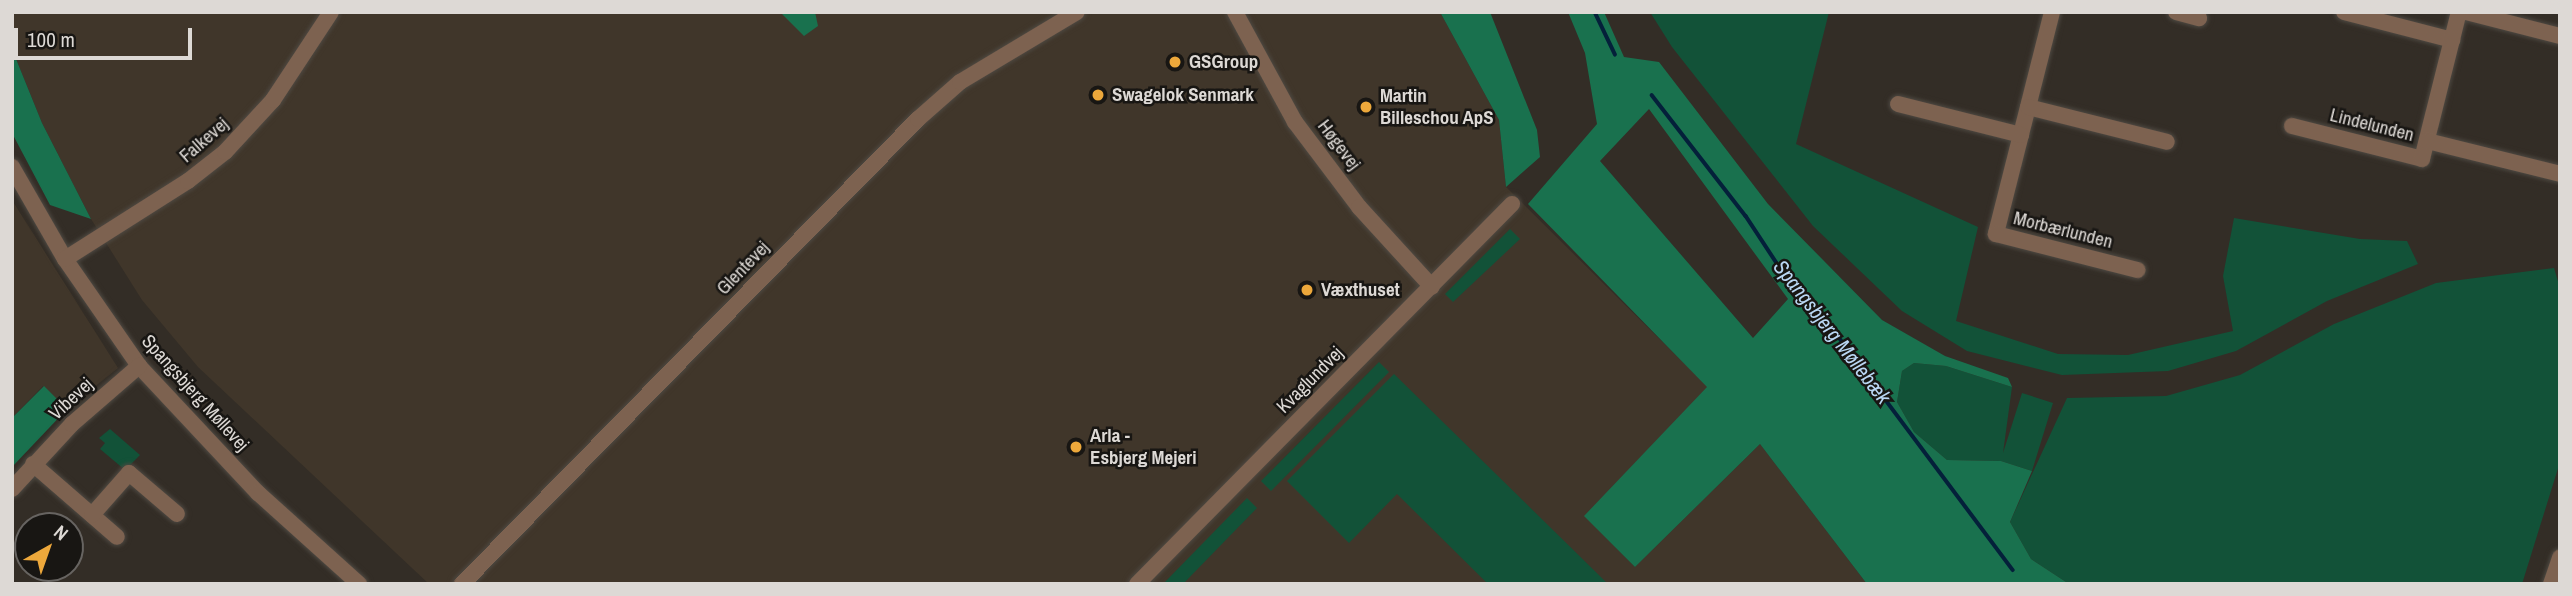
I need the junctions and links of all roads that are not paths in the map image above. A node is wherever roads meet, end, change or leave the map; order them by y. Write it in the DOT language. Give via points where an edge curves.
graph roads {
  1 [pos="331,12"];
  2 [pos="1077,12"];
  3 [pos="1235,12"];
  4 [pos="2052,12"];
  5 [pos="2176,12"];
  6 [pos="2344,12"];
  7 [pos="2459,12"];
  8 [pos="2466,12"];
  9 [pos="2199,18"];
  10 [pos="2560,36"];
  11 [pos="2452,40"];
  12 [pos="1898,104"];
  13 [pos="2028,107"];
  14 [pos="2292,126"];
  15 [pos="2021,135"];
  16 [pos="2427,141"];
  17 [pos="2167,142"];
  18 [pos="12,167"];
  19 [pos="2560,174"];
  20 [pos="1512,204"];
  21 [pos="65,260"];
  22 [pos="2137,270"];
  23 [pos="1432,287"];
  24 [pos="139,366"];
  25 [pos="33,464"];
  26 [pos="12,489"];
  27 [pos="177,514"];
  28 [pos="92,515"];
  29 [pos="117,537"];
  30 [pos="2559,563"];
  31 [pos="359,584"];
  32 [pos="463,584"];
  33 [pos="1137,584"];
  34 [pos="2551,584"];
  1 -- 21 [label="street, Falkevej" via="272,100 225,152"];
  2 -- 32 [label="street, Glentevej" via="960,82 918,119"];
  3 -- 23 [label="street, Høgevej" via="1295,122 1359,207"];
  4 -- 13 [label="street, Morbærlunden"];
  5 -- 9 [label="street"];
  6 -- 11 [label="street"];
  7 -- 11 [label="street, Lindelunden"];
  8 -- 10 [label="street"];
  11 -- 16 [label="street, Lindelunden"];
  12 -- 15 [label="street"];
  13 -- 15 [label="street, Morbærlunden"];
  13 -- 17 [label="street"];
  14 -- 16 [label="street, Lindelunden" via="2422,159"];
  15 -- 22 [label="street, Morbærlunden" via="1996,234"];
  16 -- 19 [label="street, Lindelunden"];
  18 -- 21 [label="street, Spangsbjerg Møllevej"];
  20 -- 23 [label="street, Kvaglundvej"];
  21 -- 24 [label="street, Spangsbjerg Møllevej"];
  23 -- 33 [label="street, Kvaglundvej"];
  24 -- 25 [label="street, Vibevej"];
  24 -- 31 [label="street, Spangsbjerg Møllevej" via="258,493"];
  25 -- 26 [label="street, Vibevej"];
  25 -- 28 [label="street"];
  27 -- 28 [label="street" via="129,473"];
  28 -- 29 [label="street"];
  30 -- 34 [label="street"];
}
